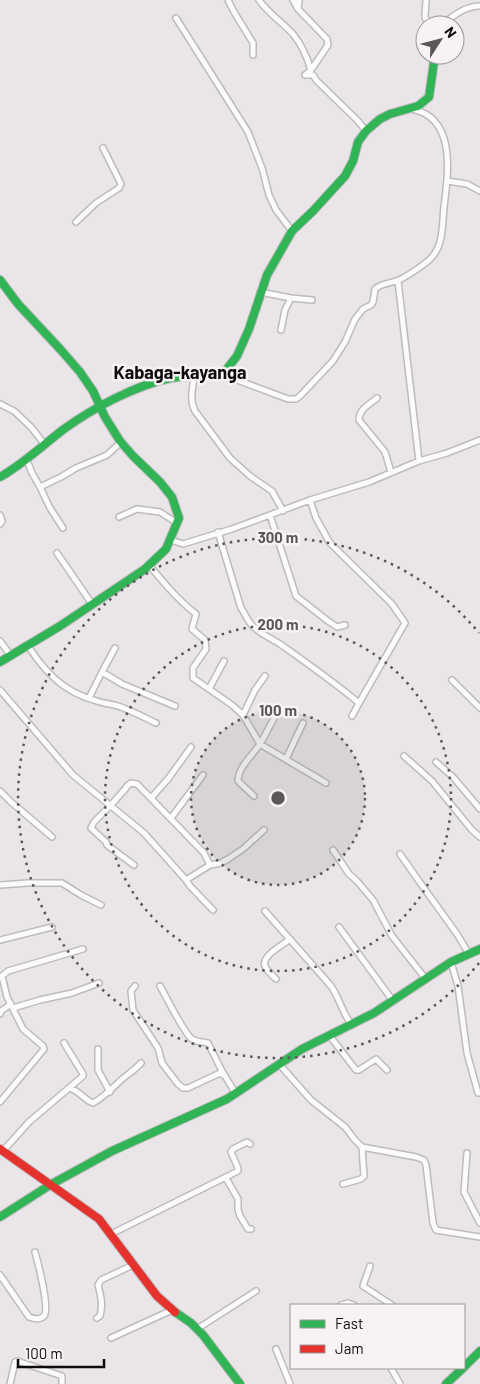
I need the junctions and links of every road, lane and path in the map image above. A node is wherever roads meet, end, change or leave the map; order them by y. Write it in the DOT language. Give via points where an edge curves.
graph roads {
  1 [pos="228,0"];
  2 [pos="259,0"];
  3 [pos="293,0"];
  4 [pos="299,0"];
  5 [pos="426,0"];
  6 [pos="480,6"];
  7 [pos="298,9"];
  8 [pos="425,15"];
  9 [pos="456,15"];
  10 [pos="176,18"];
  11 [pos="253,55"];
  12 [pos="435,65"];
  13 [pos="311,70"];
  14 [pos="412,109"];
  15 [pos="366,131"];
  16 [pos="103,148"];
  17 [pos="447,181"];
  18 [pos="480,191"];
  19 [pos="76,222"];
  20 [pos="292,231"];
  21 [pos="0,280"];
  22 [pos="398,281"];
  23 [pos="260,292"];
  24 [pos="291,298"];
  25 [pos="312,300"];
  26 [pos="281,330"];
  27 [pos="221,374"];
  28 [pos="194,376"];
  29 [pos="377,398"];
  30 [pos="0,404"];
  31 [pos="99,407"];
  32 [pos="480,440"];
  33 [pos="121,442"];
  34 [pos="45,444"];
  35 [pos="26,458"];
  36 [pos="419,461"];
  37 [pos="391,472"];
  38 [pos="0,477"];
  39 [pos="40,487"];
  40 [pos="310,500"];
  41 [pos="283,511"];
  42 [pos="0,515"];
  43 [pos="270,515"];
  44 [pos="119,517"];
  45 [pos="177,523"];
  46 [pos="0,524"];
  47 [pos="63,528"];
  48 [pos="218,532"];
  49 [pos="170,540"];
  50 [pos="57,553"];
  51 [pos="149,565"];
  52 [pos="92,604"];
  53 [pos="345,625"];
  54 [pos="0,641"];
  55 [pos="28,646"];
  56 [pos="116,648"];
  57 [pos="11,656"];
  58 [pos="224,661"];
  59 [pos="0,662"];
  60 [pos="102,672"];
  61 [pos="264,676"];
  62 [pos="452,680"];
  63 [pos="209,689"];
  64 [pos="0,690"];
  65 [pos="89,698"];
  66 [pos="359,703"];
  67 [pos="175,706"];
  68 [pos="480,708"];
  69 [pos="277,713"];
  70 [pos="242,715"];
  71 [pos="352,716"];
  72 [pos="156,723"];
  73 [pos="303,723"];
  74 [pos="260,744"];
  75 [pos="190,747"];
  76 [pos="404,756"];
  77 [pos="286,759"];
  78 [pos="436,762"];
  79 [pos="203,775"];
  80 [pos="326,783"];
  81 [pos="0,791"];
  82 [pos="254,796"];
  83 [pos="151,798"];
  84 [pos="111,805"];
  85 [pos="480,809"];
  86 [pos="171,818"];
  87 [pos="264,830"];
  88 [pos="52,836"];
  89 [pos="480,837"];
  90 [pos="332,850"];
  91 [pos="400,854"];
  92 [pos="210,864"];
  93 [pos="134,865"];
  94 [pos="186,880"];
  95 [pos="0,886"];
  96 [pos="101,905"];
  97 [pos="213,910"];
  98 [pos="264,911"];
  99 [pos="52,927"];
  100 [pos="339,927"];
  101 [pos="290,939"];
  102 [pos="0,940"];
  103 [pos="83,948"];
  104 [pos="480,949"];
  105 [pos="469,954"];
  106 [pos="451,962"];
  107 [pos="425,978"];
  108 [pos="276,979"];
  109 [pos="99,983"];
  110 [pos="135,986"];
  111 [pos="160,986"];
  112 [pos="393,1001"];
  113 [pos="12,1006"];
  114 [pos="0,1014"];
  115 [pos="352,1025"];
  116 [pos="329,1035"];
  117 [pos="64,1043"];
  118 [pos="98,1049"];
  119 [pos="141,1063"];
  120 [pos="280,1065"];
  121 [pos="387,1070"];
  122 [pos="225,1076"];
  123 [pos="69,1088"];
  124 [pos="110,1092"];
  125 [pos="480,1093"];
  126 [pos="236,1094"];
  127 [pos="0,1102"];
  128 [pos="250,1144"];
  129 [pos="362,1147"];
  130 [pos="1,1150"];
  131 [pos="467,1153"];
  132 [pos="226,1178"];
  133 [pos="343,1184"];
  134 [pos="50,1185"];
  135 [pos="0,1217"];
  136 [pos="480,1223"];
  137 [pos="251,1229"];
  138 [pos="111,1234"];
  139 [pos="480,1237"];
  140 [pos="36,1252"];
  141 [pos="133,1265"];
  142 [pos="370,1266"];
  143 [pos="0,1275"];
  144 [pos="256,1291"];
  145 [pos="390,1304"];
  146 [pos="172,1310"];
  147 [pos="97,1318"];
  148 [pos="197,1329"];
  149 [pos="110,1338"];
  150 [pos="276,1349"];
  151 [pos="480,1351"];
  152 [pos="465,1363"];
  153 [pos="392,1369"];
  154 [pos="460,1369"];
  155 [pos="10,1384"];
  156 [pos="62,1384"];
  157 [pos="240,1384"];
  158 [pos="290,1384"];
  159 [pos="400,1384"];
  160 [pos="446,1384"];
  1 -- 11 [label="street" via="253,43"];
  2 -- 13 [label="street" via="292,34 305,52"];
  3 -- 7 [label="street"];
  4 -- 7 [label="street"];
  5 -- 8 [label="street"];
  6 -- 9 [label="street" via="466,8"];
  7 -- 13 [label="street" via="327,39 328,45"];
  10 -- 20 [label="street" via="248,132 269,195"];
  12 -- 14 [label="street" via="429,97"];
  13 -- 15 [label="street" via="305,75 313,75"];
  14 -- 15 [label="street" via="390,114"];
  14 -- 17 [label="street" via="427,114 443,136"];
  15 -- 20 [label="street" via="358,142 345,176"];
  16 -- 19 [label="street" via="121,184"];
  17 -- 18 [label="street" via="467,184"];
  17 -- 22 [label="street" via="438,249 431,259"];
  20 -- 23 [label="street"];
  21 -- 31 [label="street" via="7,292 80,372"];
  22 -- 27 [label="street" via="381,284 375,289 373,302 355,319 340,351 307,390 296,398 288,399"];
  22 -- 36 [label="street"];
  23 -- 24 [label="street"];
  23 -- 27 [label="street" via="237,356"];
  24 -- 25 [label="street"];
  24 -- 26 [label="street"];
  27 -- 28 [label="street"];
  28 -- 31 [label="street" via="155,382"];
  28 -- 41 [label="street" via="191,397 194,412 230,458 272,492"];
  29 -- 37 [label="street" via="361,411 359,420 386,452"];
  30 -- 34 [label="street" via="14,411"];
  31 -- 33 [label="street"];
  31 -- 34 [label="street"];
  32 -- 36 [label="street"];
  33 -- 39 [label="street" via="107,455"];
  33 -- 45 [label="street" via="167,490 176,507"];
  34 -- 35 [label="street"];
  35 -- 38 [label="street"];
  35 -- 39 [label="street"];
  36 -- 37 [label="street"];
  37 -- 40 [label="street"];
  39 -- 47 [label="street"];
  40 -- 41 [label="street"];
  40 -- 66 [label="street" via="330,542 392,604 405,622"];
  41 -- 43 [label="street"];
  42 -- 46 [label="street"];
  43 -- 48 [label="street"];
  43 -- 53 [label="street" via="296,596 337,627"];
  44 -- 45 [label="street" via="137,509 160,512"];
  45 -- 49 [label="street"];
  48 -- 49 [label="street" via="183,544"];
  48 -- 66 [label="street" via="241,608 254,628"];
  49 -- 51 [label="street" via="166,549"];
  50 -- 52 [label="street"];
  51 -- 52 [label="street"];
  51 -- 63 [label="street" via="167,588 196,614 192,629 205,640 206,649 193,668 193,678"];
  52 -- 55 [label="street"];
  54 -- 57 [label="street"];
  55 -- 57 [label="street"];
  55 -- 65 [label="street" via="58,683"];
  56 -- 60 [label="street"];
  57 -- 59 [label="street"];
  58 -- 63 [label="street"];
  60 -- 65 [label="street"];
  60 -- 67 [label="street"];
  61 -- 70 [label="street"];
  62 -- 68 [label="street"];
  63 -- 70 [label="street"];
  64 -- 84 [label="street" via="73,775"];
  65 -- 72 [label="street"];
  66 -- 71 [label="street"];
  69 -- 74 [label="street"];
  70 -- 74 [label="street"];
  73 -- 77 [label="street"];
  74 -- 77 [label="street"];
  74 -- 82 [label="street" via="238,779"];
  75 -- 83 [label="street"];
  76 -- 89 [label="street" via="432,781"];
  77 -- 80 [label="street"];
  78 -- 85 [label="street"];
  79 -- 86 [label="street"];
  81 -- 88 [label="street"];
  83 -- 84 [label="street" via="137,784 131,783"];
  83 -- 86 [label="street"];
  84 -- 93 [label="street" via="91,828"];
  84 -- 94 [label="street" via="144,833"];
  86 -- 92 [label="street" via="204,853"];
  87 -- 92 [label="street" via="228,859"];
  90 -- 107 [label="street" via="373,900 392,936"];
  91 -- 105 [label="street"];
  92 -- 94 [label="street"];
  94 -- 97 [label="street"];
  95 -- 96 [label="street" via="62,883"];
  98 -- 101 [label="street"];
  99 -- 102 [label="street"];
  100 -- 112 [label="street"];
  101 -- 108 [label="street" via="265,960 264,965"];
  101 -- 115 [label="street" via="332,986"];
  103 -- 113 [label="street" via="6,972 2,976"];
  104 -- 105 [label="street"];
  105 -- 106 [label="street"];
  106 -- 107 [label="street"];
  106 -- 125 [label="street" via="458,986 467,1053"];
  107 -- 112 [label="street"];
  109 -- 113 [label="street" via="72,993"];
  110 -- 122 [label="street" via="131,991 133,1010 158,1048 162,1063 178,1084 188,1088 220,1073"];
  111 -- 122 [label="street" via="191,1038 208,1043"];
  112 -- 115 [label="street"];
  113 -- 114 [label="street"];
  113 -- 127 [label="street" via="23,1029 44,1050"];
  115 -- 116 [label="street"];
  116 -- 120 [label="street"];
  116 -- 121 [label="street" via="356,1070 376,1059"];
  117 -- 123 [label="street" via="84,1074"];
  118 -- 124 [label="street" via="98,1070"];
  119 -- 124 [label="street"];
  120 -- 126 [label="street"];
  120 -- 129 [label="street" via="311,1100 345,1127"];
  122 -- 126 [label="street"];
  123 -- 124 [label="street" via="90,1103"];
  123 -- 130 [label="street"];
  126 -- 134 [label="street" via="112,1151"];
  128 -- 132 [label="street" via="247,1142 232,1150 239,1170"];
  129 -- 133 [label="street" via="364,1176"];
  129 -- 139 [label="street" via="424,1160 436,1230"];
  130 -- 134 [label="street"];
  131 -- 136 [label="street" via="464,1192"];
  132 -- 137 [label="street" via="238,1199 240,1216"];
  132 -- 138 [label="street"];
  134 -- 135 [label="street"];
  134 -- 138 [label="street" via="93,1214"];
  138 -- 141 [label="street"];
  140 -- 143 [label="street" via="46,1304 43,1317 29,1317"];
  141 -- 146 [label="street"];
  141 -- 147 [label="street" via="101,1280 98,1285 102,1308"];
  142 -- 145 [label="street" via="363,1286"];
  144 -- 148 [label="street"];
  146 -- 148 [label="street"];
  146 -- 149 [label="street"];
  148 -- 157 [label="street"];
  150 -- 158 [label="street"];
  151 -- 152 [label="street"];
  153 -- 159 [label="street"];
  154 -- 160 [label="street"];
  155 -- 156 [label="street" via="17,1361 59,1374"];
}
